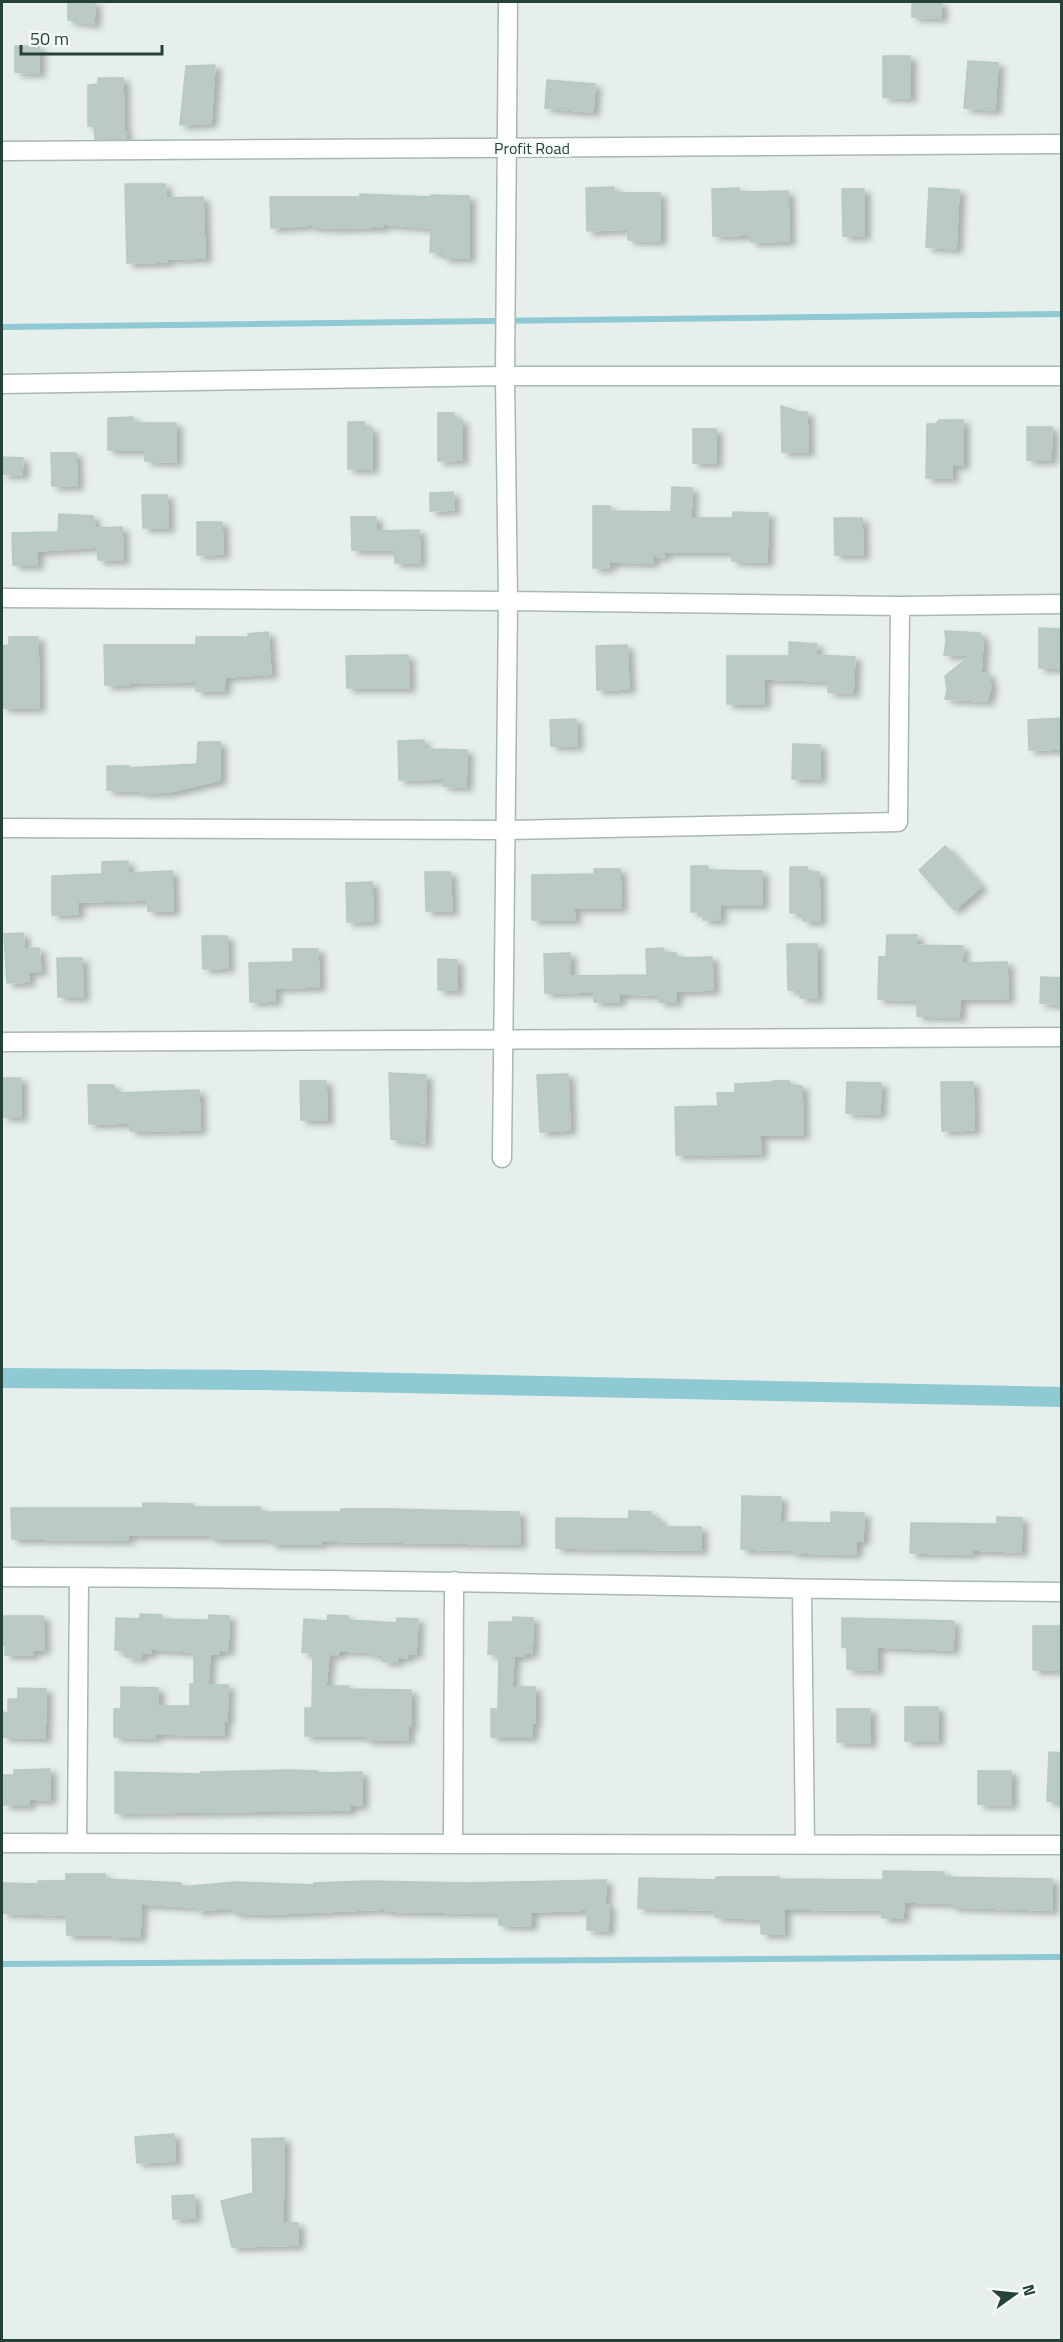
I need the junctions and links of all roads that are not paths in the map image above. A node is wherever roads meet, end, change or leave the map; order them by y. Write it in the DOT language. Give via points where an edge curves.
graph roads {
  1 [pos="508,2"];
  2 [pos="1062,144"];
  3 [pos="507,148"];
  4 [pos="2,151"];
  5 [pos="505,376"];
  6 [pos="1062,376"];
  7 [pos="2,384"];
  8 [pos="2,598"];
  9 [pos="508,601"];
  10 [pos="1062,604"];
  11 [pos="900,606"];
  12 [pos="2,828"];
  13 [pos="506,830"];
  14 [pos="1062,1037"];
  15 [pos="504,1039"];
  16 [pos="2,1042"];
  17 [pos="502,1158"];
  18 [pos="2,1577"];
  19 [pos="79,1577"];
  20 [pos="454,1581"];
  21 [pos="802,1590"];
  22 [pos="1062,1592"];
  23 [pos="77,1842"];
  24 [pos="2,1843"];
  25 [pos="453,1843"];
  26 [pos="805,1844"];
  27 [pos="1062,1845"];
  1 -- 3 [label="street"];
  2 -- 3 [label="street, Profit Road"];
  3 -- 4 [label="street, Profit Road"];
  3 -- 5 [label="street"];
  5 -- 6 [label="street"];
  5 -- 7 [label="street"];
  5 -- 9 [label="street"];
  8 -- 9 [label="street"];
  9 -- 11 [label="street"];
  9 -- 13 [label="street"];
  10 -- 11 [label="street"];
  11 -- 13 [label="street" via="898,822"];
  12 -- 13 [label="street"];
  13 -- 15 [label="street"];
  14 -- 15 [label="street"];
  15 -- 16 [label="street"];
  15 -- 17 [label="street"];
  18 -- 19 [label="street"];
  19 -- 20 [label="street"];
  19 -- 23 [label="street"];
  20 -- 21 [label="street"];
  20 -- 25 [label="street"];
  21 -- 22 [label="street"];
  21 -- 26 [label="street"];
  23 -- 24 [label="street"];
  23 -- 25 [label="street"];
  25 -- 26 [label="street"];
  26 -- 27 [label="street"];
}
